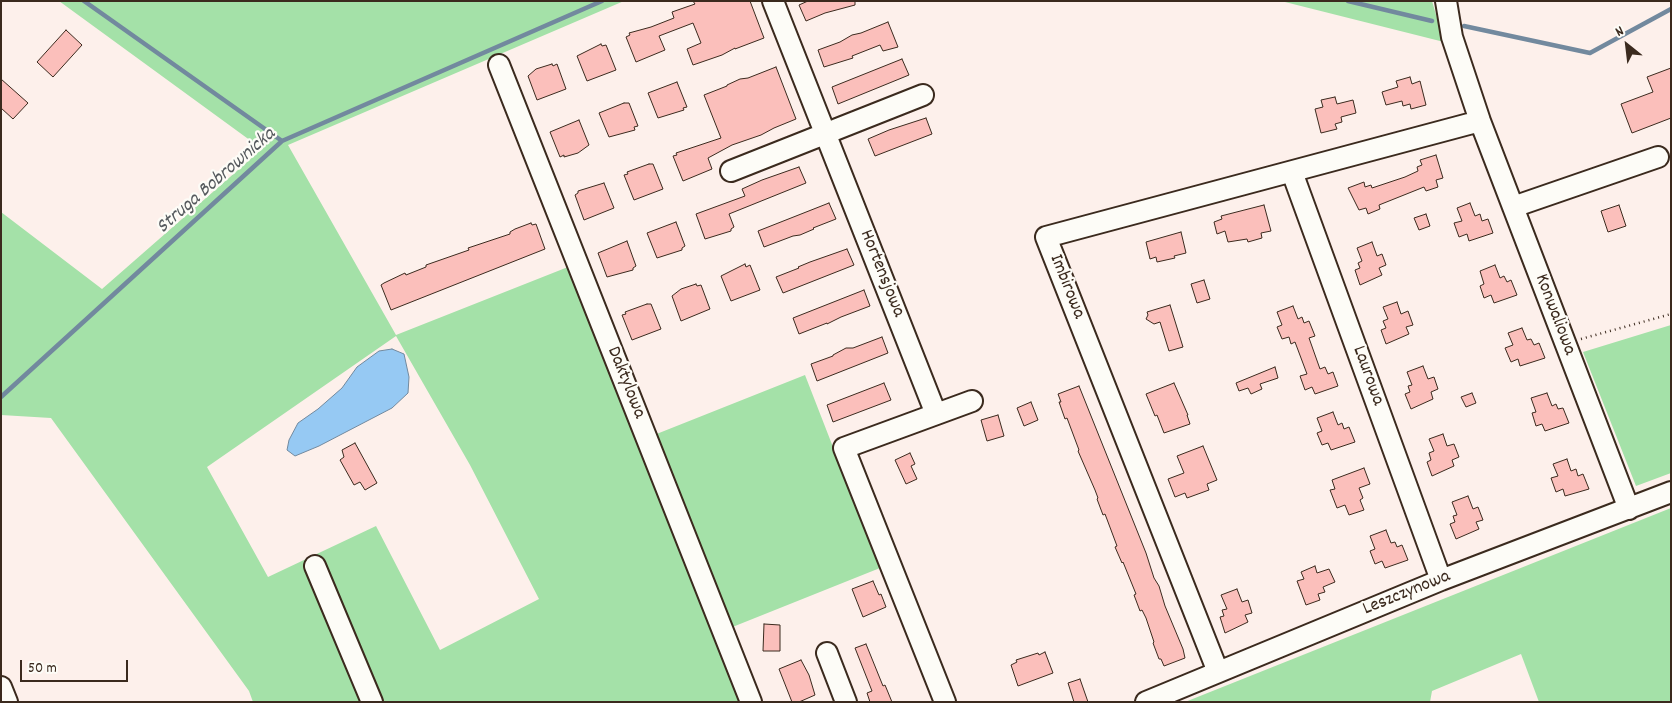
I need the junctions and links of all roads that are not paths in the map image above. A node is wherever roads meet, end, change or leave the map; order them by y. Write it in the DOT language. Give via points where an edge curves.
graph roads {
  1 [pos="773,1"];
  2 [pos="1446,1"];
  3 [pos="499,65"];
  4 [pos="923,95"];
  5 [pos="1480,121"];
  6 [pos="826,134"];
  7 [pos="1658,157"];
  8 [pos="731,171"];
  9 [pos="1292,172"];
  10 [pos="1513,207"];
  11 [pos="972,401"];
  12 [pos="936,414"];
  13 [pos="1671,492"];
  14 [pos="1629,509"];
  15 [pos="315,566"];
  16 [pos="1441,580"];
  17 [pos="827,653"];
  18 [pos="1218,672"];
  19 [pos="1,687"];
  20 [pos="7,702"];
  21 [pos="372,702"];
  22 [pos="750,702"];
  23 [pos="846,702"];
  24 [pos="944,702"];
  25 [pos="1146,702"];
  1 -- 6 [label="street, Hortensjowa"];
  2 -- 5 [label="street, Konwaliowa" via="1452,38"];
  3 -- 22 [label="street, Daktylowa"];
  4 -- 6 [label="street"];
  5 -- 9 [label="street, Imbirowa"];
  5 -- 10 [label="street, Konwaliowa"];
  6 -- 8 [label="street"];
  6 -- 12 [label="street, Hortensjowa"];
  7 -- 10 [label="street"];
  9 -- 16 [label="street, Laurowa"];
  9 -- 18 [label="street, Imbirowa" via="1046,237"];
  10 -- 14 [label="street, Konwaliowa"];
  11 -- 12 [label="street"];
  12 -- 24 [label="street" via="844,448"];
  13 -- 14 [label="street, Leszczynowa"];
  14 -- 16 [label="street, Leszczynowa"];
  15 -- 21 [label="street"];
  16 -- 18 [label="street, Leszczynowa"];
  17 -- 23 [label="street"];
  18 -- 25 [label="street, Leszczynowa"];
  19 -- 20 [label="street"];
}
